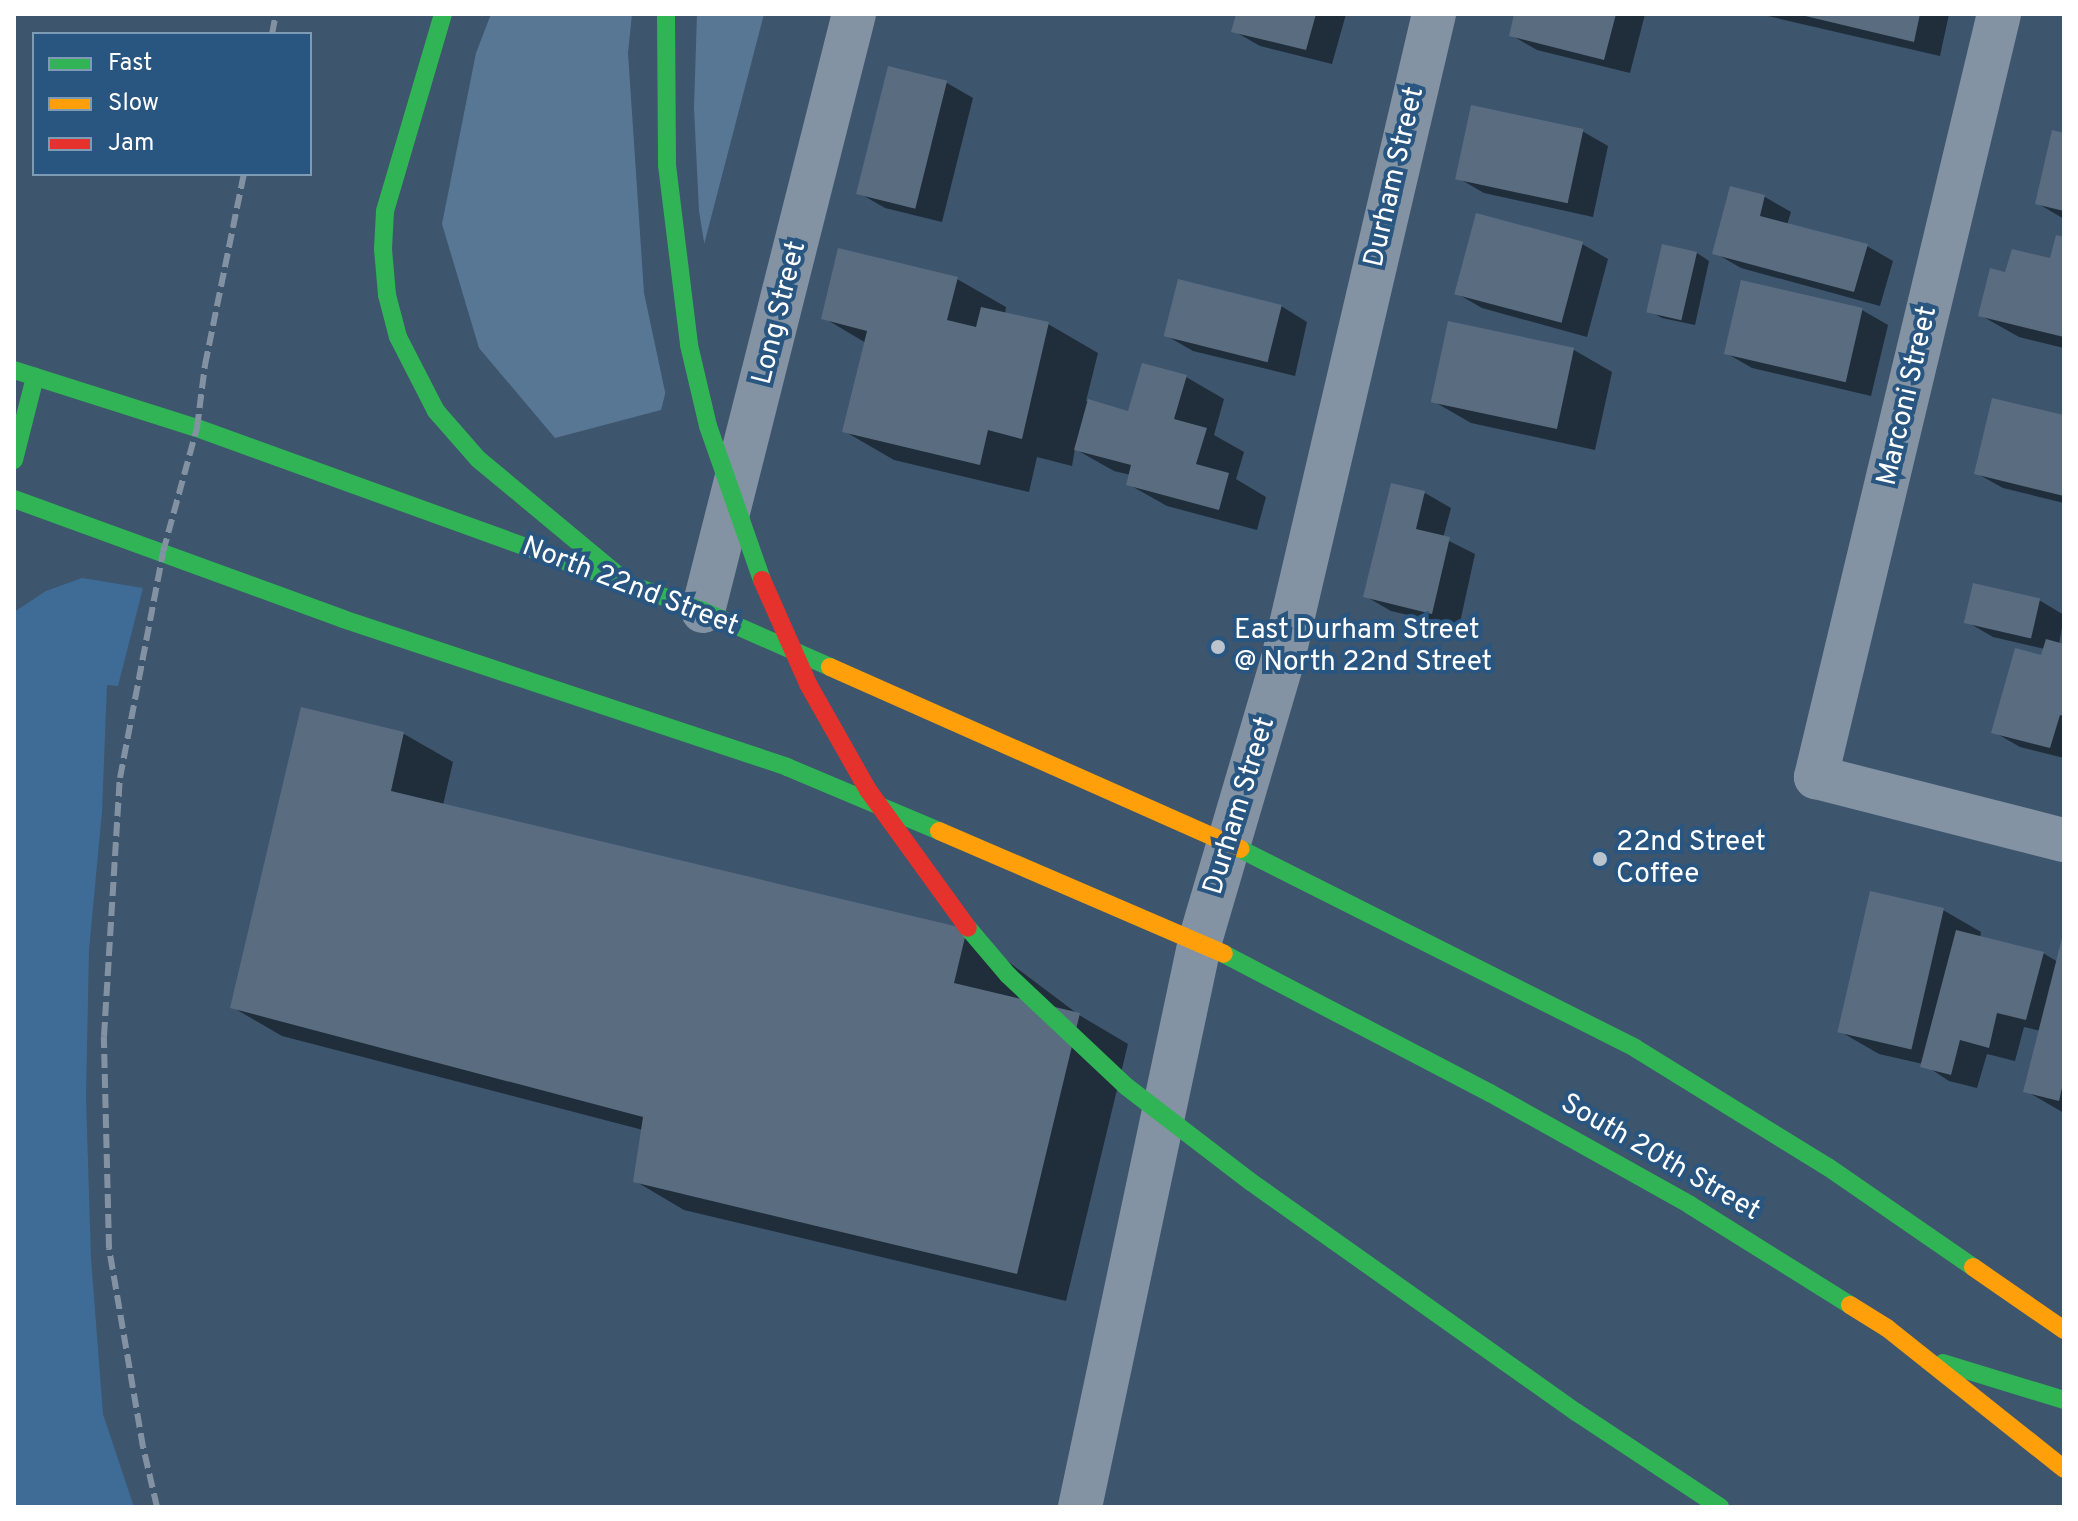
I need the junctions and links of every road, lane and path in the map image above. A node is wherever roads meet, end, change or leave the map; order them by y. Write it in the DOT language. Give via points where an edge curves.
graph roads {
  1 [pos="443,14"];
  2 [pos="666,14"];
  3 [pos="854,14"];
  4 [pos="1434,14"];
  5 [pos="1999,14"];
  6 [pos="14,370"];
  7 [pos="35,377"];
  8 [pos="14,460"];
  9 [pos="14,499"];
  10 [pos="630,585"];
  11 [pos="703,611"];
  12 [pos="2064,840"];
  13 [pos="1229,844"];
  14 [pos="1200,941"];
  15 [pos="2064,1330"];
  16 [pos="1921,1357"];
  17 [pos="2064,1400"];
  18 [pos="2064,1469"];
  19 [pos="1080,1507"];
  20 [pos="1720,1507"];
  1 -- 10 [label="main road" via="385,211 387,295 398,337 436,411 478,459"];
  2 -- 20 [label="main road, bridge" via="667,165 689,345 708,426 749,551 808,684 907,848 1008,975 1127,1087 1251,1182"];
  3 -- 11 [label="street, Long Street"];
  4 -- 13 [label="street, Durham Street" via="1282,663"];
  5 -- 12 [label="street, Marconi Street" via="1816,777"];
  6 -- 7 [label="main road, North 22nd Street"];
  7 -- 8 [label="main road"];
  7 -- 10 [label="main road, North 22nd Street" via="197,428"];
  9 -- 14 [label="main road" via="343,619 787,767"];
  10 -- 11 [label="main road, North 22nd Street"];
  11 -- 13 [label="main road, North 22nd Street"];
  13 -- 14 [label="street, Durham Street"];
  13 -- 15 [label="main road" via="1635,1048 1828,1167"];
  14 -- 16 [label="main road, South 20th Street" via="1690,1205 1887,1328"];
  14 -- 19 [label="street, Durham Street"];
  16 -- 17 [label="main road"];
  16 -- 18 [label="main road, South 20th Street"];
}
